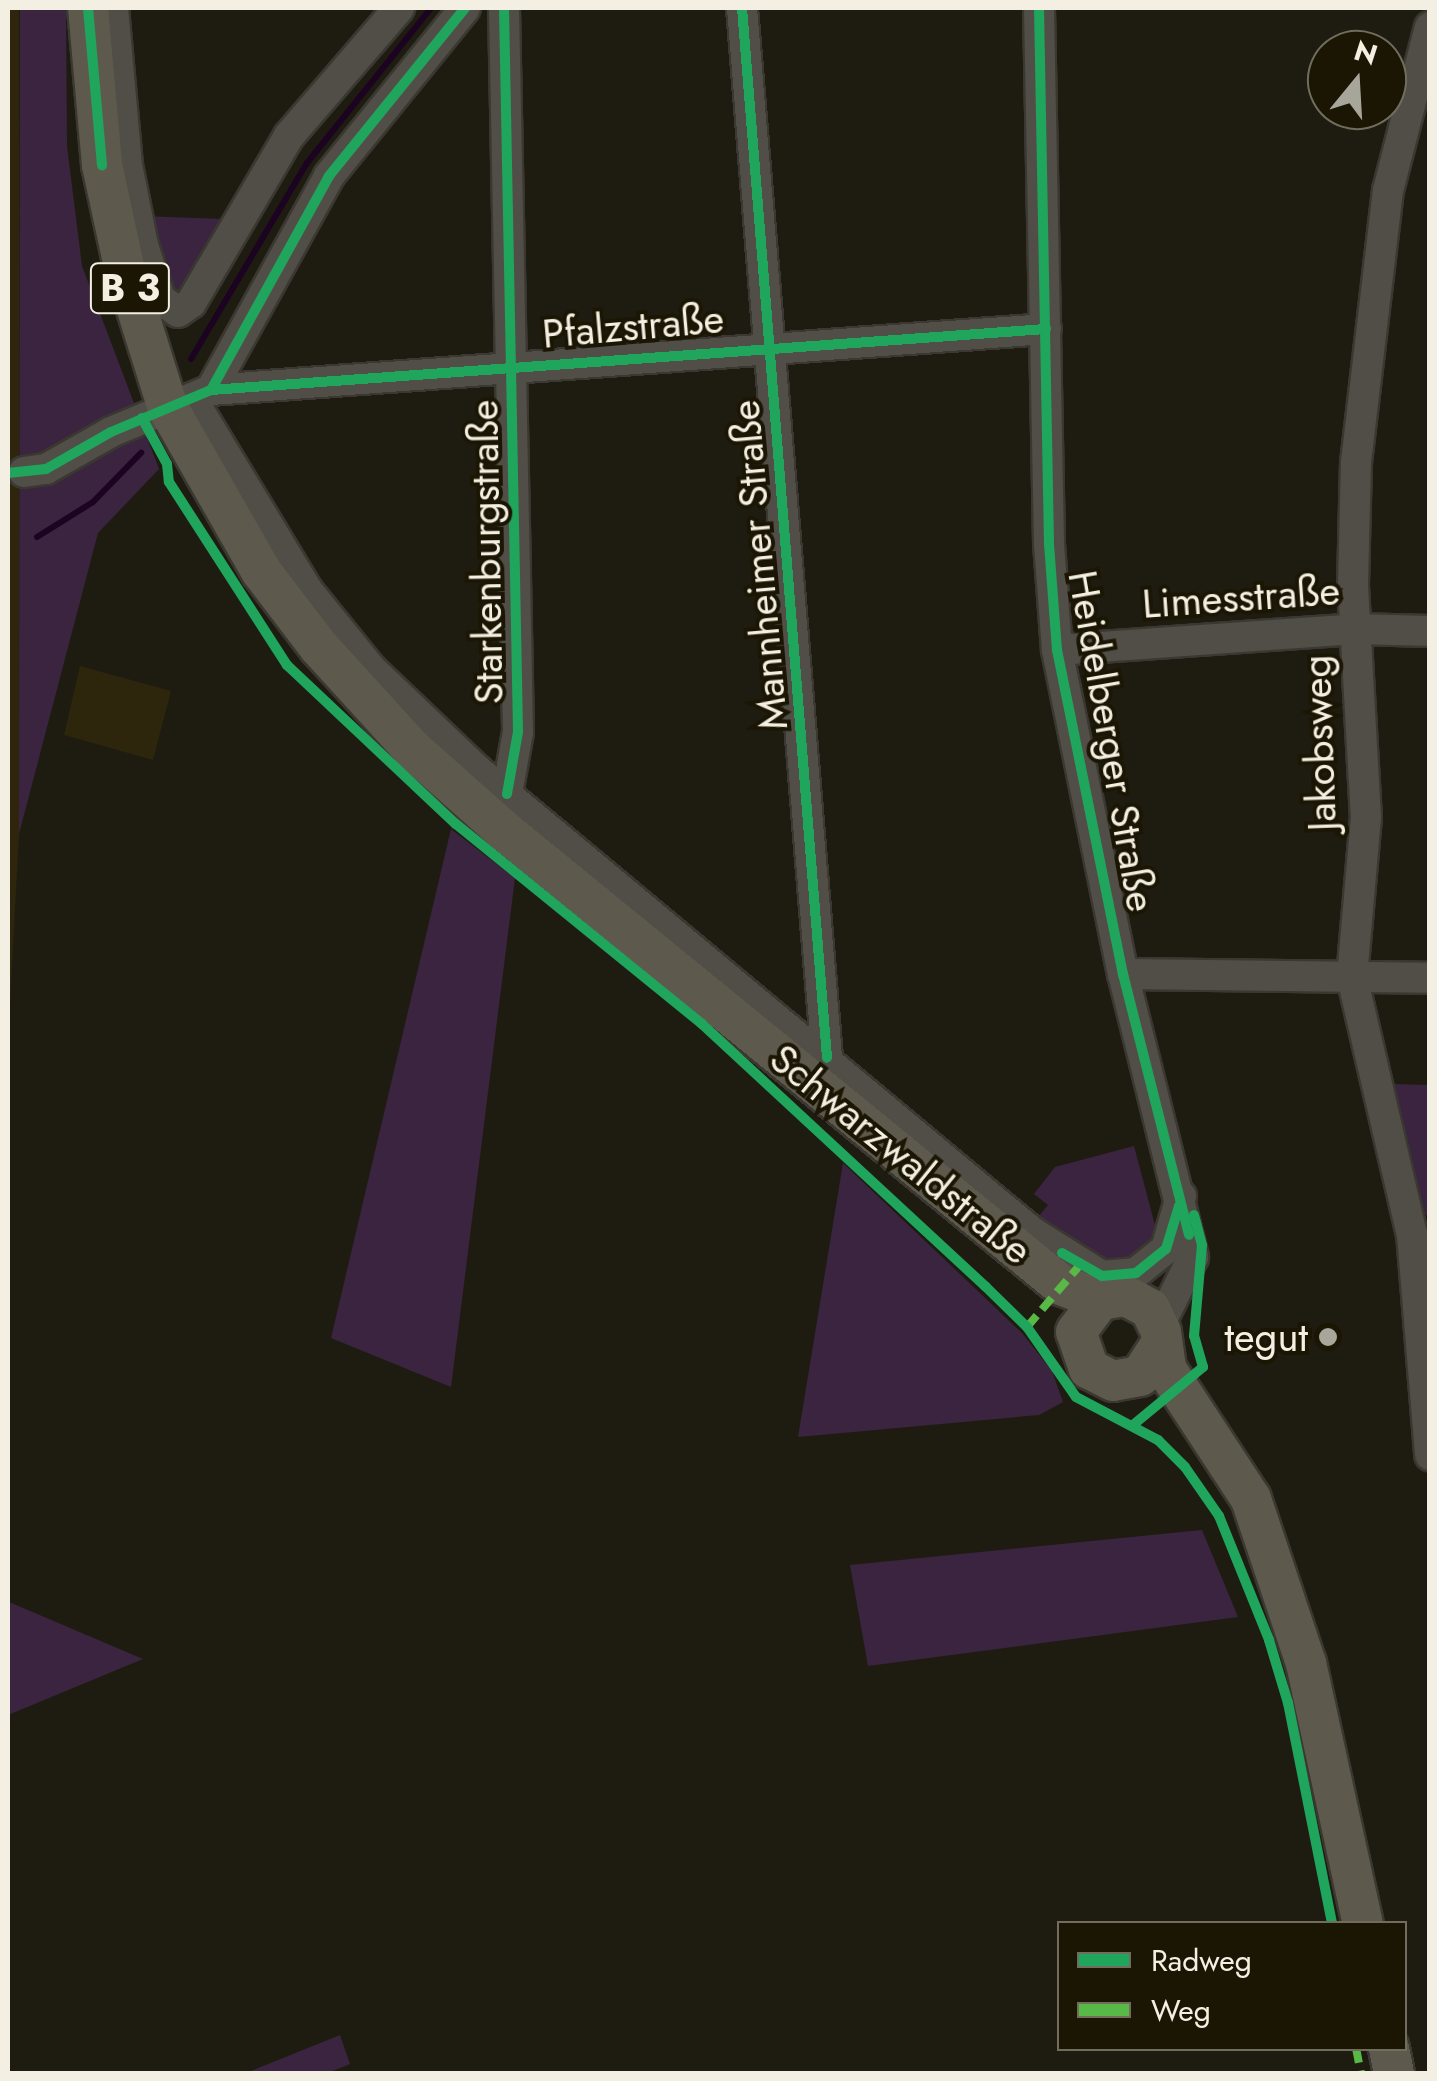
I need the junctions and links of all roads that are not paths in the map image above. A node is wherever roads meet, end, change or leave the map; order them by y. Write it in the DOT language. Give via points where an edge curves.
graph roads {
  1 [pos="88,8"];
  2 [pos="113,8"];
  3 [pos="399,8"];
  4 [pos="466,8"];
  5 [pos="504,8"];
  6 [pos="742,8"];
  7 [pos="1039,8"];
  8 [pos="1430,27"];
  9 [pos="1046,328"];
  10 [pos="771,346"];
  11 [pos="513,366"];
  12 [pos="190,399"];
  13 [pos="24,472"];
  14 [pos="1356,629"];
  15 [pos="1430,631"];
  16 [pos="1057,650"];
  17 [pos="507,794"];
  18 [pos="1123,974"];
  19 [pos="1352,977"];
  20 [pos="1430,978"];
  21 [pos="827,1058"];
  22 [pos="1181,1196"];
  23 [pos="1421,1234"];
  24 [pos="1189,1235"];
  25 [pos="1092,1300"];
  26 [pos="1160,1335"];
  27 [pos="1135,1377"];
  28 [pos="1430,1455"];
  29 [pos="1281,1580"];
  30 [pos="1362,1921"];
  1 -- 12 [label="main road, Schwarzwaldstraße / B 3" via="102,165 125,271"];
  2 -- 3 [label="street" via="143,245 160,299 178,312 191,303 288,136"];
  4 -- 12 [label="street" via="330,176"];
  5 -- 11 [label="street, Starkenburgstraße"];
  6 -- 10 [label="street, Mannheimer Straße"];
  7 -- 9 [label="street, Heidelberger Straße"];
  8 -- 14 [label="street, Jakobsweg" via="1383,229 1356,462"];
  9 -- 10 [label="street, Pfalzstraße"];
  9 -- 16 [label="street, Heidelberger Straße"];
  10 -- 11 [label="street, Pfalzstraße"];
  10 -- 21 [label="street, Mannheimer Straße"];
  11 -- 12 [label="street, Pfalzstraße"];
  11 -- 17 [label="street, Starkenburgstraße" via="518,732"];
  12 -- 13 [label="street" via="46,470"];
  12 -- 17 [label="street, Schwarzwaldstraße" via="308,592 371,669"];
  12 -- 25 [label="main road, Schwarzwaldstraße / B 3" via="260,570 338,670 413,750"];
  14 -- 15 [label="street, Limesstraße"];
  14 -- 16 [label="street, Limesstraße"];
  14 -- 19 [label="street, Jakobsweg" via="1366,817"];
  16 -- 18 [label="street, Heidelberger Straße"];
  17 -- 21 [label="street, Schwarzwaldstraße"];
  18 -- 19 [label="street"];
  18 -- 22 [label="street, Heidelberger Straße"];
  19 -- 20 [label="street"];
  19 -- 23 [label="street, Jakobsweg"];
  21 -- 22 [label="street, Schwarzwaldstraße" via="1032,1232 1102,1276 1136,1274 1158,1258"];
  22 -- 24 [label="street, Heidelberger Straße"];
  23 -- 28 [label="street, Jakobsweg"];
  24 -- 25 [label="street" via="1163,1280"];
  24 -- 26 [label="street, Heidelberger Straße" via="1189,1269"];
  25 -- 26 [label="main road, B 3" via="1150,1309"];
  25 -- 27 [label="main road" via="1076,1345 1089,1369 1113,1381"];
  26 -- 27 [label="main road, Heidelberger Straße" via="1150,1367"];
  26 -- 29 [label="main road, B 3" via="1166,1369 1252,1499"];
  27 -- 29 [label="main road, B 3" via="1155,1390 1208,1460"];
  29 -- 30 [label="main road, B 3" via="1319,1715"];
}
